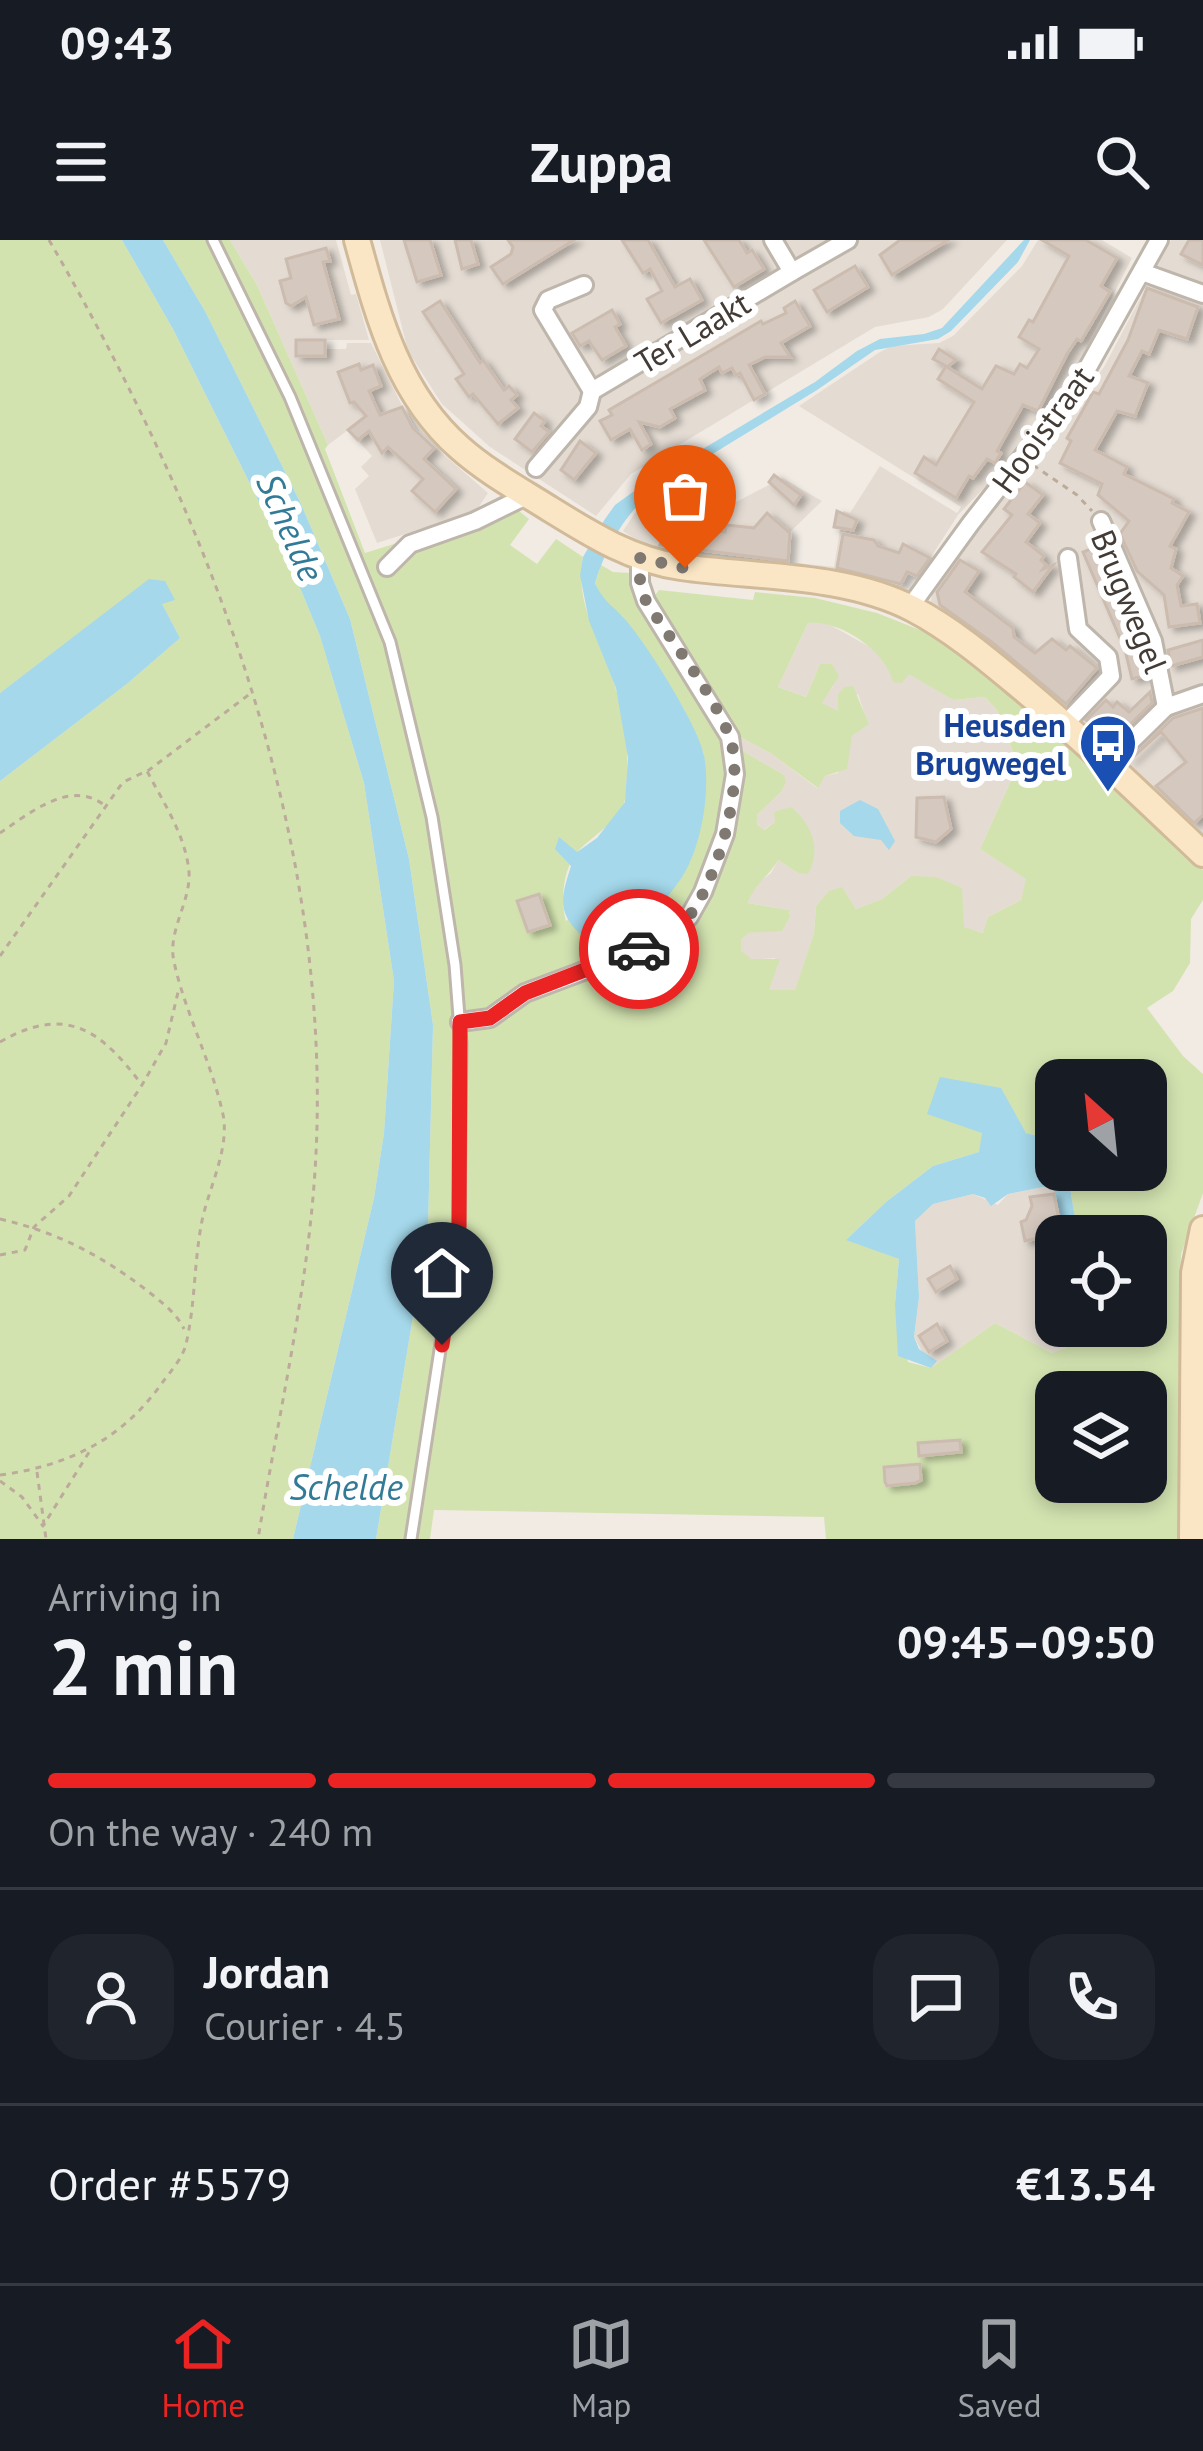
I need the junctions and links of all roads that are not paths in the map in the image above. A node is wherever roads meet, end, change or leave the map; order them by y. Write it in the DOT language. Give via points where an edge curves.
graph roads {
  1 [pos="213,240"];
  2 [pos="357,240"];
  3 [pos="773,240"];
  4 [pos="848,240"];
  5 [pos="1159,240"];
  6 [pos="791,272"];
  7 [pos="1142,272"];
  8 [pos="584,285"];
  9 [pos="1203,294"];
  10 [pos="592,391"];
  11 [pos="536,467"];
  12 [pos="528,494"];
  13 [pos="1101,521"];
  14 [pos="629,553"];
  15 [pos="1068,558"];
  16 [pos="387,567"];
  17 [pos="365,577"];
  18 [pos="910,608"];
  19 [pos="1203,694"];
  20 [pos="1166,706"];
  21 [pos="1065,724"];
  22 [pos="1108,764"];
  23 [pos="1203,854"];
  24 [pos="460,1022"];
  25 [pos="1203,1229"];
  26 [pos="411,1539"];
  27 [pos="1192,1539"];
  1 -- 17 [label="lane"];
  2 -- 12 [label="main road" via="388,344 418,400 461,449"];
  3 -- 6 [label="street"];
  4 -- 6 [label="street, Ter Laakt"];
  5 -- 7 [label="street, Hooistraat"];
  6 -- 10 [label="street, Ter Laakt"];
  7 -- 9 [label="street"];
  7 -- 18 [label="street, Hooistraat" via="1077,387"];
  8 -- 10 [label="street" via="543,310"];
  10 -- 11 [label="street, Ter Laakt" via="588,407"];
  12 -- 14 [label="main road"];
  12 -- 16 [label="street" via="410,544"];
  13 -- 20 [label="street, Brugwegel" via="1153,641"];
  14 -- 18 [label="main road" via="685,568 862,590"];
  14 -- 24 [label="street" via="646,601 730,737 735,774 725,834 689,917 655,944 525,993 490,1018"];
  15 -- 21 [label="street" via="1078,629 1108,657 1112,676"];
  16 -- 17 [label="lane"];
  17 -- 24 [label="lane" via="390,642 432,817"];
  18 -- 21 [label="main road"];
  19 -- 20 [label="street, Brugwegel"];
  20 -- 22 [label="street, Brugwegel"];
  21 -- 22 [label="main road"];
  22 -- 23 [label="main road"];
  24 -- 26 [label="lane" via="459,1226"];
  25 -- 27 [label="main road" via="1194,1273"];
}
